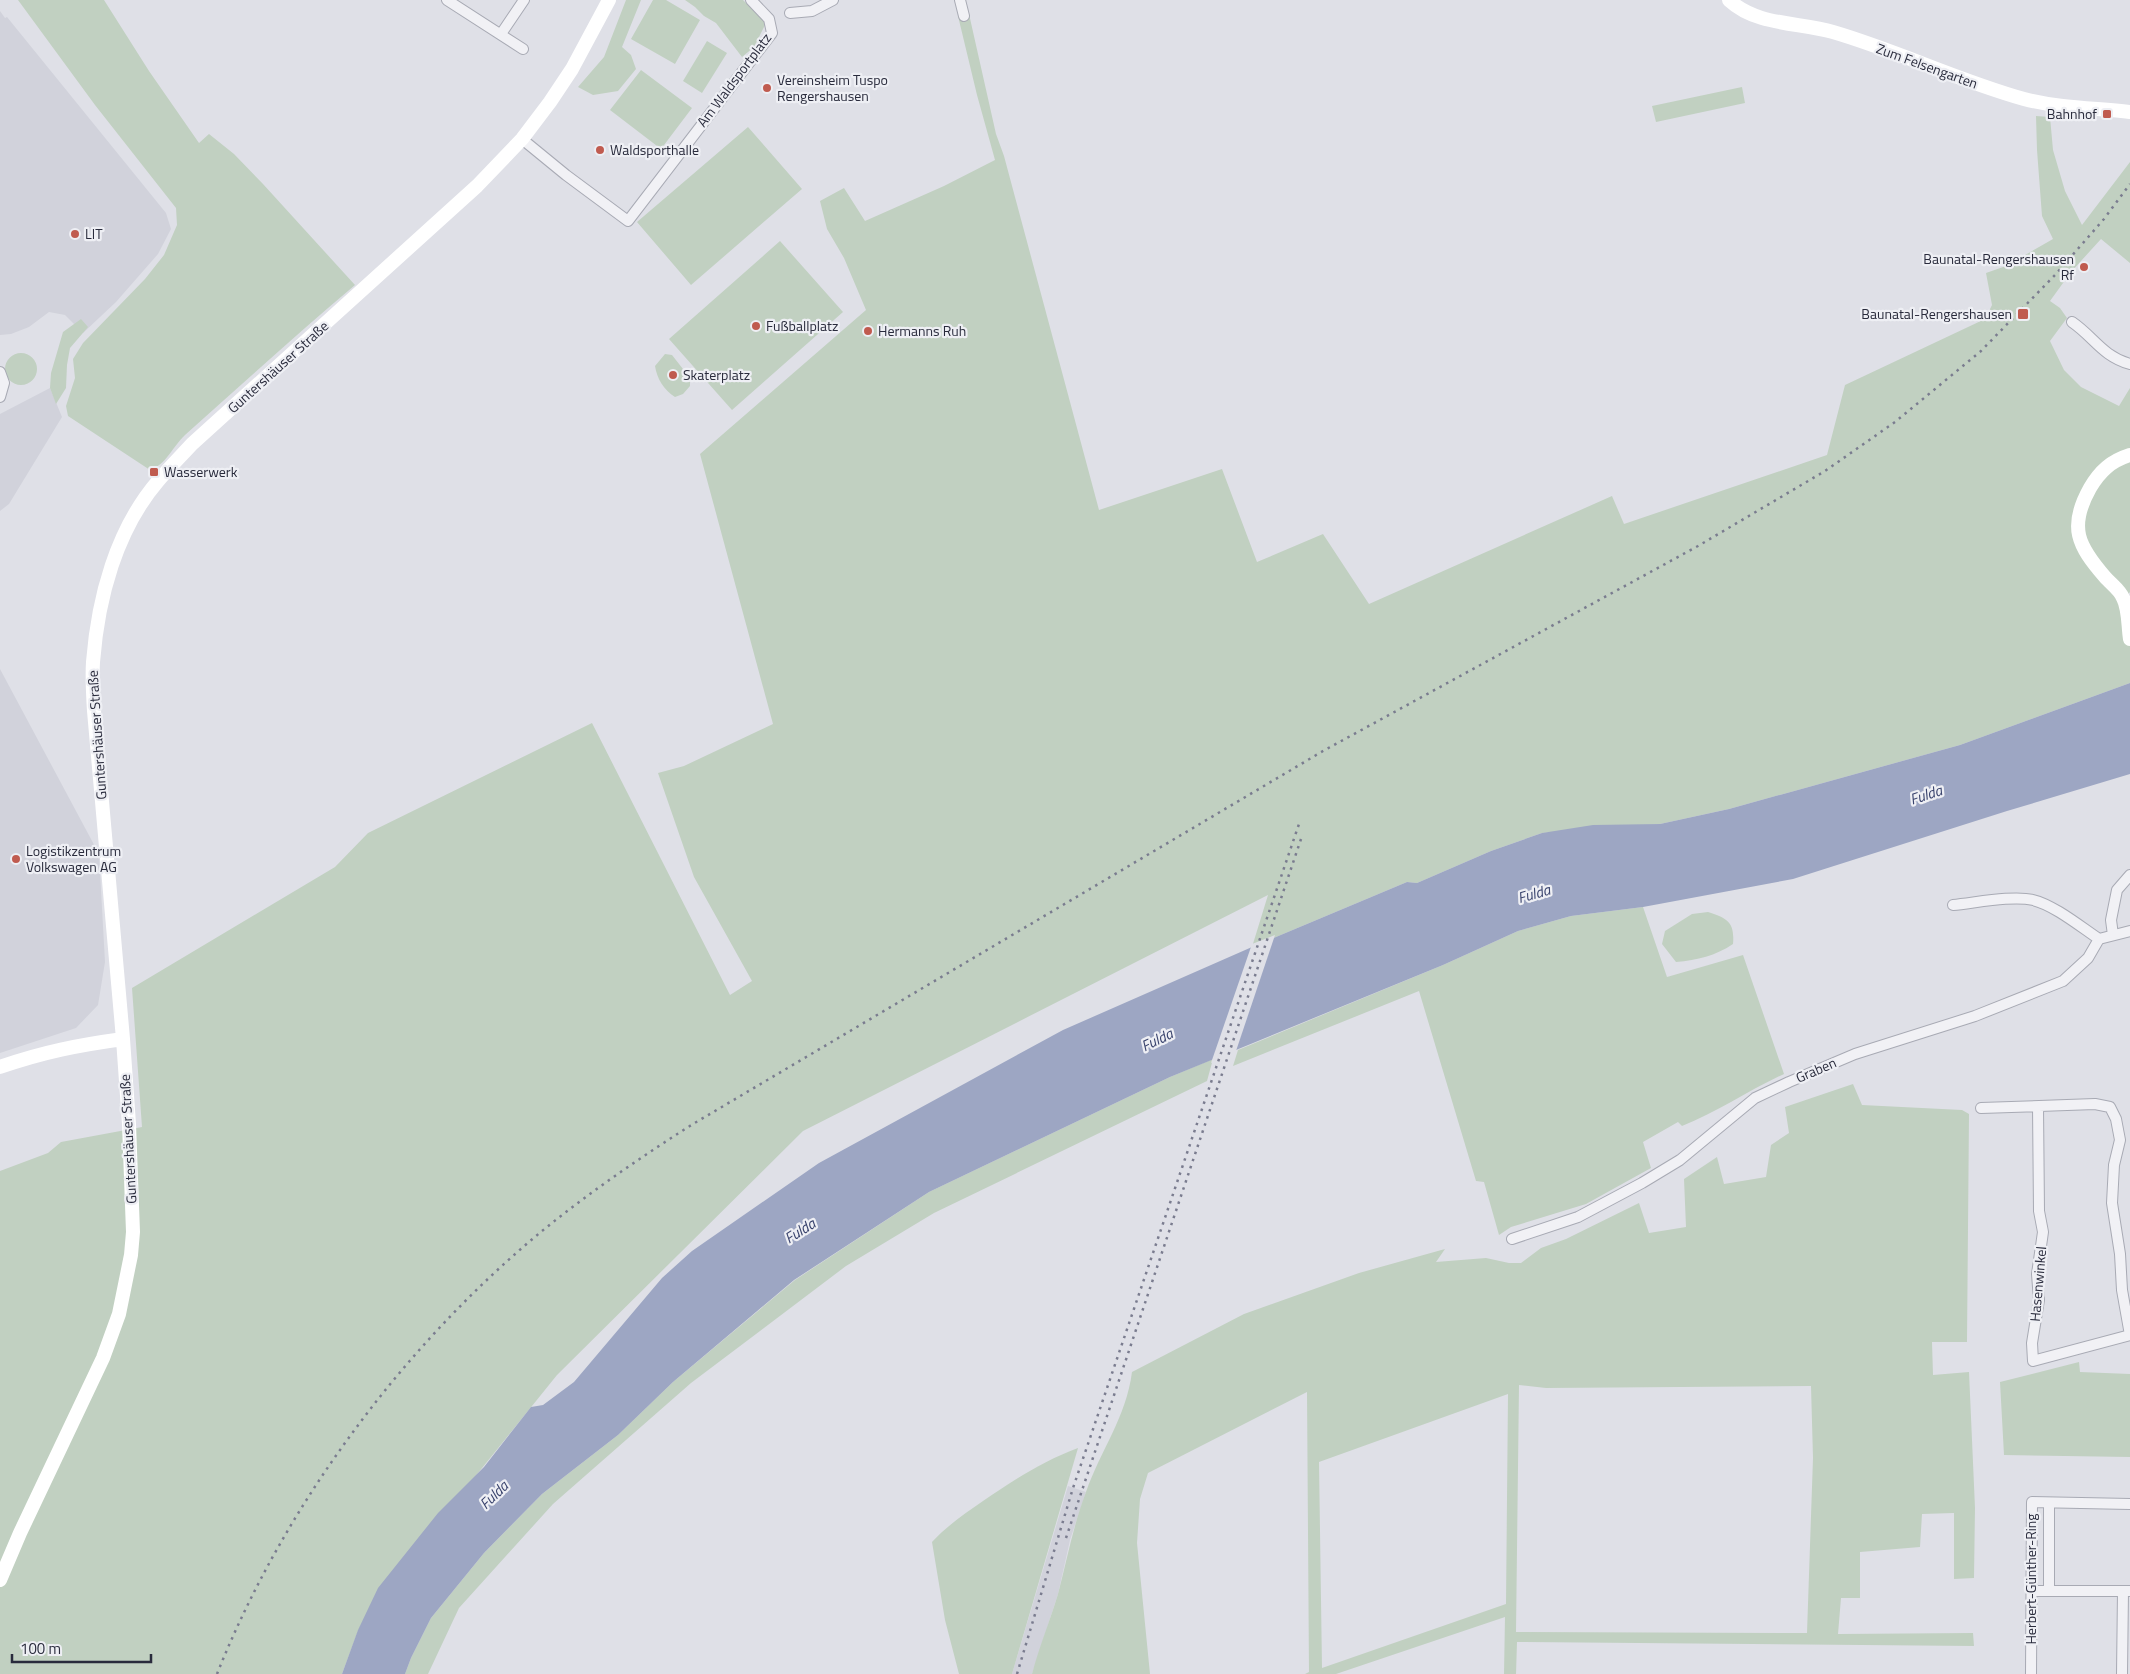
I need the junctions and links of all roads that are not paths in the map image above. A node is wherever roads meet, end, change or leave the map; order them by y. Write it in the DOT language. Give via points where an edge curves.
graph roads {
  1 [pos="447,0"];
  2 [pos="524,0"];
  3 [pos="609,0"];
  4 [pos="751,0"];
  5 [pos="833,0"];
  6 [pos="960,0"];
  7 [pos="1729,0"];
  8 [pos="790,13"];
  9 [pos="964,16"];
  10 [pos="501,34"];
  11 [pos="523,49"];
  12 [pos="2130,112"];
  13 [pos="522,139"];
  14 [pos="2072,322"];
  15 [pos="2130,364"];
  16 [pos="0,372"];
  17 [pos="0,397"];
  18 [pos="2130,455"];
  19 [pos="2130,639"];
  20 [pos="2130,875"];
  21 [pos="1953,905"];
  22 [pos="2130,931"];
  23 [pos="2113,935"];
  24 [pos="2100,939"];
  25 [pos="123,1039"];
  26 [pos="0,1067"];
  27 [pos="2038,1107"];
  28 [pos="1981,1108"];
  29 [pos="1512,1239"];
  30 [pos="2130,1335"];
  31 [pos="2049,1502"];
  32 [pos="2130,1504"];
  33 [pos="0,1580"];
  34 [pos="2031,1591"];
  35 [pos="2049,1591"];
  36 [pos="2126,1591"];
  37 [pos="2030,1674"];
  38 [pos="2122,1674"];
  1 -- 10 [label="street"];
  2 -- 10 [label="street"];
  3 -- 13 [label="street, Guntershäuser Straße" via="572,69"];
  4 -- 13 [label="street, Am Waldsportplatz" via="769,20 772,33 628,221"];
  5 -- 8 [label="street" via="812,11"];
  6 -- 9 [label="street"];
  7 -- 12 [label="street, Zum Felsengarten" via="1747,13 1764,19 1833,32 2026,99 2062,107"];
  10 -- 11 [label="street"];
  13 -- 25 [label="street, Guntershäuser Straße" via="469,193 192,444 157,482 127,527 104,589 93,663 98,762"];
  14 -- 15 [label="street" via="2106,353"];
  16 -- 17 [label="street" via="4,383"];
  18 -- 19 [label="street" via="2117,459 2094,480 2084,502 2077,534 2091,559 2124,599"];
  20 -- 23 [label="street" via="2117,890 2111,920"];
  21 -- 24 [label="street" via="2022,898 2034,900"];
  22 -- 23 [label="street"];
  23 -- 24 [label="street"];
  24 -- 29 [label="street, Graben" via="2088,958 2063,981 1975,1016 1855,1054 1789,1082 1755,1098 1680,1160 1642,1183 1578,1217"];
  25 -- 26 [label="street" via="38,1054"];
  25 -- 33 [label="street, Guntershäuser Straße" via="132,1232 131,1255 119,1314 104,1358"];
  27 -- 28 [label="street, Hasenwinkel"];
  27 -- 30 [label="street, Hasenwinkel" via="2104,1104 2110,1107 2116,1119 2120,1140 2114,1165 2112,1203"];
  27 -- 30 [label="street, Hasenwinkel" via="2039,1211 2043,1232 2037,1274 2039,1300 2032,1343 2033,1361"];
  31 -- 32 [label="street, Herbert-Günther-Ring"];
  31 -- 34 [label="street, Herbert-Günther-Ring" via="2032,1502"];
  31 -- 35 [label="street, Herbert-Günther-Ring"];
  34 -- 35 [label="street"];
  34 -- 37 [label="street, Herbert-Günther-Ring"];
  35 -- 36 [label="street"];
  36 -- 38 [label="street"];
}
